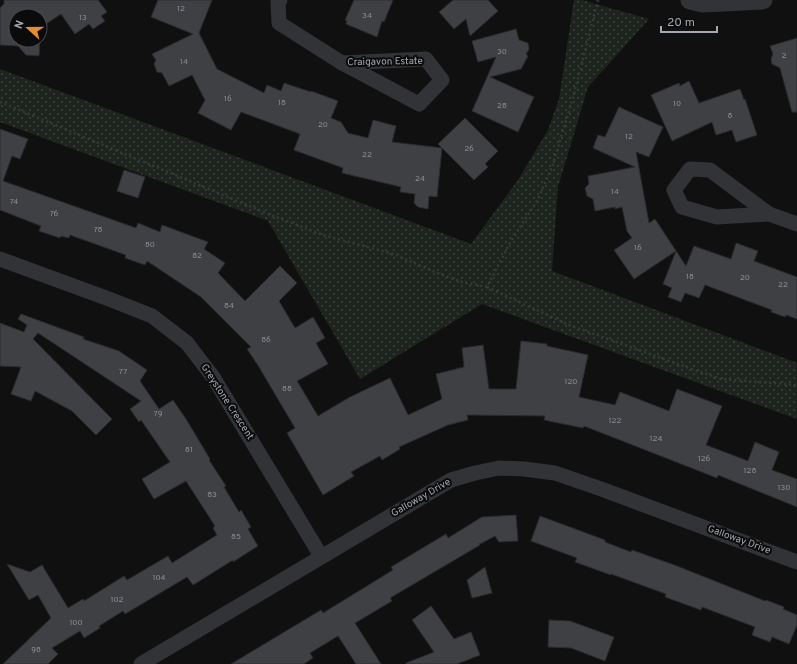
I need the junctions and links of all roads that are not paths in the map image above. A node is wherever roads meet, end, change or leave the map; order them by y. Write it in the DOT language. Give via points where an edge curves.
graph roads {
  1 [pos="280,0"];
  2 [pos="690,0"];
  3 [pos="764,0"];
  4 [pos="342,63"];
  5 [pos="768,214"];
  6 [pos="797,224"];
  7 [pos="0,258"];
  8 [pos="321,556"];
  9 [pos="797,562"];
  10 [pos="141,664"];
  1 -- 4 [label="street, Craigavon Estate" via="279,23"];
  2 -- 3 [label="street" via="704,3"];
  4 -- 4 [label="street, Craigavon Estate" via="419,104 442,80 426,59"];
  5 -- 5 [label="street" via="710,170 690,169 674,190 682,207 718,217"];
  5 -- 6 [label="street"];
  7 -- 8 [label="street, Greystone Crescent" via="152,316 187,343 213,377"];
  8 -- 9 [label="street, Galloway Drive" via="451,480 499,468 555,473"];
  8 -- 10 [label="street, Galloway Drive"];
}
